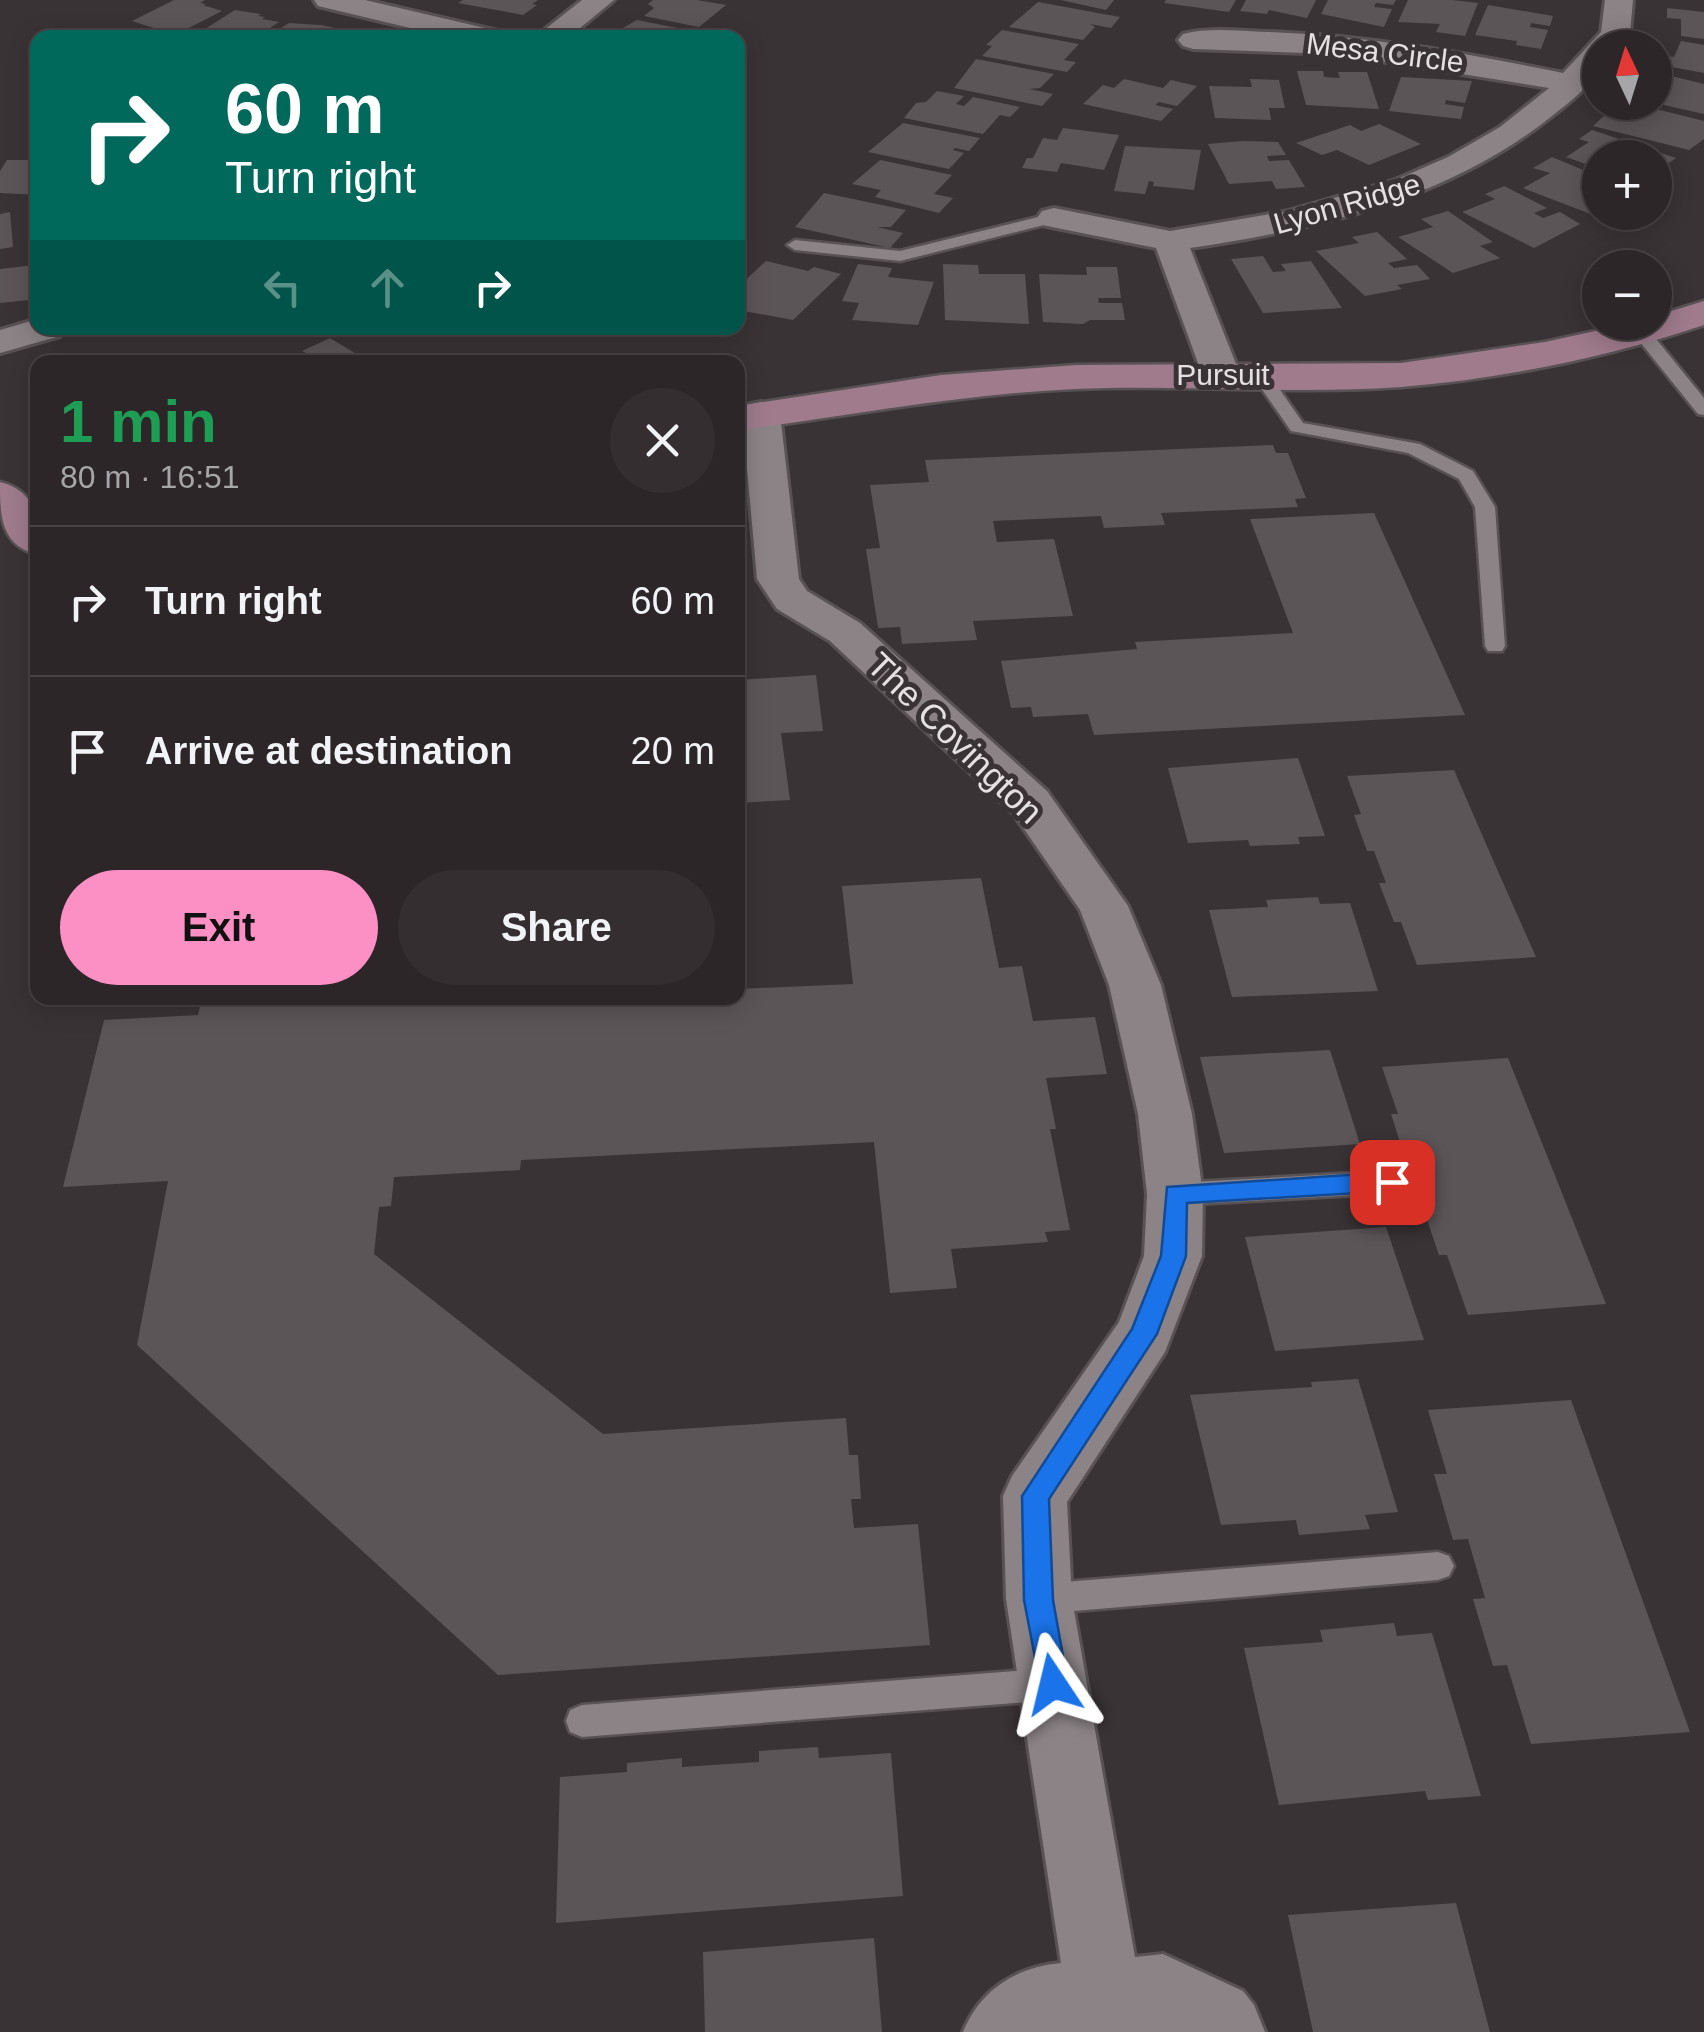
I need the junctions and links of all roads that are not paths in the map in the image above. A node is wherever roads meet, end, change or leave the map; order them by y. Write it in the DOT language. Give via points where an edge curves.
graph roads {
  1 [pos="328,0"];
  2 [pos="600,0"];
  3 [pos="1619,0"];
  4 [pos="457,30"];
  5 [pos="559,30"];
  6 [pos="1615,30"];
  7 [pos="1193,40"];
  8 [pos="1582,74"];
  9 [pos="1574,84"];
  10 [pos="1054,218"];
  11 [pos="1170,242"];
  12 [pos="796,244"];
  13 [pos="1704,312"];
  14 [pos="1672,323"];
  15 [pos="30,333"];
  16 [pos="1610,340"];
  17 [pos="1648,340"];
  18 [pos="0,342"];
  19 [pos="1221,374"];
  20 [pos="1260,376"];
  21 [pos="1704,410"];
  22 [pos="749,416"];
  23 [pos="0,496"];
  24 [pos="30,532"];
  25 [pos="1494,646"];
  26 [pos="1392,1182"];
  27 [pos="1176,1194"];
  28 [pos="1438,1566"];
  29 [pos="1038,1600"];
  30 [pos="1053,1684"];
  31 [pos="582,1721"];
  32 [pos="1104,1995"];
  33 [pos="1002,2032"];
  34 [pos="1227,2032"];
  1 -- 4 [label="street"];
  2 -- 5 [label="street"];
  3 -- 6 [label="street, Lyon Ridge"];
  7 -- 9 [label="street, Mesa Circle" via="1250,38 1392,52"];
  8 -- 9 [label="street, Lyon Ridge"];
  9 -- 11 [label="street, Lyon Ridge" via="1512,132 1425,183 1282,225"];
  10 -- 11 [label="street, Lyon Ridge"];
  10 -- 12 [label="lane" via="900,256"];
  11 -- 19 [label="street"];
  13 -- 14 [label="street, Pursuit"];
  15 -- 18 [label="street"];
  16 -- 20 [label="street, Pursuit" via="1401,375"];
  17 -- 21 [label="lane"];
  19 -- 20 [label="street, Pursuit"];
  19 -- 22 [label="street, Pursuit" via="941,387"];
  20 -- 25 [label="lane" via="1297,426 1413,448 1466,475 1484,507"];
  22 -- 27 [label="street, The Covington" via="778,579 792,600 845,632 1030,802 1103,906 1135,985"];
  23 -- 24 [label="street"];
  26 -- 27 [label="lane"];
  27 -- 29 [label="street, The Covington" via="1173,1256 1144,1334 1036,1496"];
  28 -- 29 [label="lane"];
  29 -- 30 [label="street, The Covington"];
  30 -- 31 [label="lane"];
  30 -- 32 [label="street, The Covington"];
  32 -- 33 [label="street" via="1037,2003"];
  32 -- 34 [label="street" via="1164,1992 1216,2018"];
}
